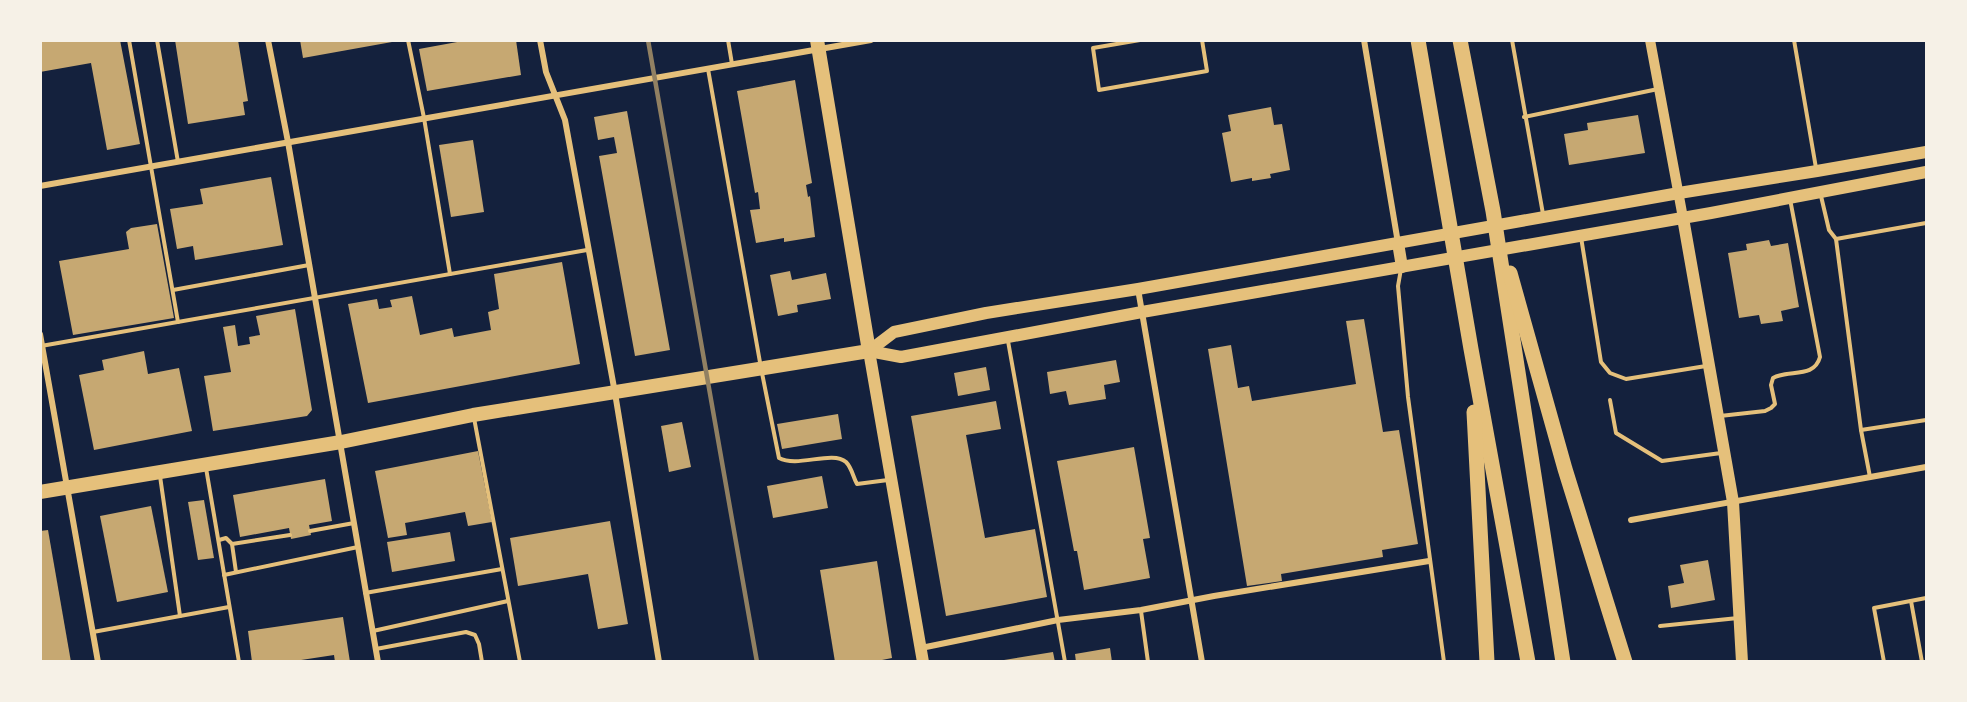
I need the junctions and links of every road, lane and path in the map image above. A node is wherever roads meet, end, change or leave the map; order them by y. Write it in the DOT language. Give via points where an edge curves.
graph roads {
  1 [pos="129,40"];
  2 [pos="157,40"];
  3 [pos="268,40"];
  4 [pos="408,40"];
  5 [pos="540,40"];
  6 [pos="728,40"];
  7 [pos="871,40"];
  8 [pos="1140,40"];
  9 [pos="1202,40"];
  10 [pos="1364,40"];
  11 [pos="1418,40"];
  12 [pos="1460,40"];
  13 [pos="1512,40"];
  14 [pos="1650,40"];
  15 [pos="1794,40"];
  16 [pos="1115,42"];
  17 [pos="818,45"];
  18 [pos="732,65"];
  19 [pos="708,69"];
  20 [pos="1659,88"];
  21 [pos="556,95"];
  22 [pos="1524,117"];
  23 [pos="424,118"];
  24 [pos="288,142"];
  25 [pos="1926,152"];
  26 [pos="178,162"];
  27 [pos="152,166"];
  28 [pos="1817,171"];
  29 [pos="1926,172"];
  30 [pos="40,186"];
  31 [pos="1820,192"];
  32 [pos="1679,193"];
  33 [pos="1790,198"];
  34 [pos="1493,211"];
  35 [pos="1541,218"];
  36 [pos="1683,218"];
  37 [pos="1926,223"];
  38 [pos="1580,235"];
  39 [pos="1836,239"];
  40 [pos="1398,243"];
  41 [pos="587,250"];
  42 [pos="309,265"];
  43 [pos="1402,267"];
  44 [pos="450,274"];
  45 [pos="1138,289"];
  46 [pos="173,290"];
  47 [pos="315,297"];
  48 [pos="1142,312"];
  49 [pos="178,322"];
  50 [pos="40,334"];
  51 [pos="1007,337"];
  52 [pos="42,346"];
  53 [pos="1471,349"];
  54 [pos="869,351"];
  55 [pos="1709,366"];
  56 [pos="760,368"];
  57 [pos="615,393"];
  58 [pos="1610,400"];
  59 [pos="473,415"];
  60 [pos="1718,417"];
  61 [pos="1926,420"];
  62 [pos="1861,430"];
  63 [pos="341,442"];
  64 [pos="1725,452"];
  65 [pos="206,465"];
  66 [pos="1926,467"];
  67 [pos="159,472"];
  68 [pos="1870,477"];
  69 [pos="890,480"];
  70 [pos="67,488"];
  71 [pos="40,492"];
  72 [pos="1733,501"];
  73 [pos="1631,520"];
  74 [pos="354,523"];
  75 [pos="312,530"];
  76 [pos="290,533"];
  77 [pos="218,540"];
  78 [pos="232,544"];
  79 [pos="358,547"];
  80 [pos="1429,561"];
  81 [pos="502,569"];
  82 [pos="236,572"];
  83 [pos="224,574"];
  84 [pos="366,593"];
  85 [pos="1926,598"];
  86 [pos="1191,600"];
  87 [pos="508,601"];
  88 [pos="1911,601"];
  89 [pos="229,607"];
  90 [pos="1141,610"];
  91 [pos="180,615"];
  92 [pos="1739,618"];
  93 [pos="1058,620"];
  94 [pos="1660,626"];
  95 [pos="372,631"];
  96 [pos="93,632"];
  97 [pos="921,648"];
  98 [pos="376,649"];
  99 [pos="98,662"];
  100 [pos="239,662"];
  101 [pos="378,662"];
  102 [pos="482,662"];
  103 [pos="520,662"];
  104 [pos="659,662"];
  105 [pos="923,662"];
  106 [pos="1065,662"];
  107 [pos="1148,662"];
  108 [pos="1202,662"];
  109 [pos="1444,662"];
  110 [pos="1487,662"];
  111 [pos="1528,662"];
  112 [pos="1563,662"];
  113 [pos="1625,662"];
  114 [pos="1742,662"];
  115 [pos="1884,662"];
  116 [pos="1922,662"];
  1 -- 27 [label="lane"];
  2 -- 26 [label="lane"];
  3 -- 24 [label="street"];
  4 -- 23 [label="lane"];
  5 -- 21 [label="street" via="546,72"];
  6 -- 18 [label="lane"];
  7 -- 17 [label="street"];
  8 -- 16 [label="lane"];
  9 -- 16 [label="lane" via="1207,71 1099,90 1093,48"];
  10 -- 40 [label="street"];
  11 -- 53 [label="highway"];
  12 -- 34 [label="highway"];
  13 -- 22 [label="lane"];
  14 -- 20 [label="street"];
  15 -- 28 [label="lane"];
  17 -- 18 [label="street"];
  17 -- 54 [label="main road"];
  18 -- 19 [label="street"];
  19 -- 21 [label="street"];
  19 -- 56 [label="lane"];
  20 -- 22 [label="lane"];
  20 -- 32 [label="street"];
  21 -- 23 [label="street"];
  21 -- 41 [label="street" via="565,120"];
  22 -- 35 [label="lane"];
  23 -- 24 [label="street"];
  23 -- 44 [label="lane"];
  24 -- 26 [label="street"];
  24 -- 42 [label="street"];
  25 -- 28 [label="main road"];
  26 -- 27 [label="street"];
  27 -- 30 [label="street"];
  27 -- 46 [label="lane"];
  28 -- 32 [label="main road"];
  29 -- 31 [label="main road"];
  31 -- 33 [label="main road"];
  31 -- 39 [label="lane" via="1829,230"];
  32 -- 35 [label="main road"];
  32 -- 36 [label="street"];
  33 -- 36 [label="main road"];
  33 -- 60 [label="lane" via="1820,357 1818,364 1807,372 1773,378 1775,404 1766,411"];
  34 -- 112 [label="highway"];
  34 -- 113 [label="highway" via="1565,469"];
  35 -- 40 [label="main road"];
  36 -- 38 [label="main road"];
  36 -- 55 [label="main road"];
  37 -- 39 [label="lane"];
  38 -- 43 [label="main road"];
  38 -- 55 [label="lane" via="1601,362 1610,373 1626,379"];
  39 -- 62 [label="lane"];
  40 -- 43 [label="main road"];
  40 -- 45 [label="main road"];
  41 -- 44 [label="lane"];
  41 -- 57 [label="street"];
  42 -- 46 [label="lane"];
  42 -- 47 [label="street"];
  43 -- 48 [label="main road"];
  43 -- 80 [label="lane" via="1398,286 1408,397"];
  44 -- 47 [label="lane"];
  45 -- 48 [label="street"];
  45 -- 54 [label="main road" via="894,332"];
  46 -- 49 [label="lane"];
  47 -- 49 [label="lane"];
  47 -- 63 [label="street"];
  48 -- 51 [label="main road"];
  48 -- 86 [label="street"];
  49 -- 52 [label="lane"];
  50 -- 52 [label="street"];
  51 -- 54 [label="main road" via="902,357"];
  51 -- 93 [label="lane"];
  52 -- 70 [label="street"];
  53 -- 110 [label="highway"];
  53 -- 111 [label="highway"];
  54 -- 56 [label="main road"];
  54 -- 69 [label="main road"];
  55 -- 60 [label="main road"];
  56 -- 57 [label="main road"];
  56 -- 69 [label="lane" via="779,458 791,462 839,458 847,464 857,484"];
  57 -- 59 [label="main road"];
  57 -- 104 [label="street"];
  58 -- 64 [label="lane" via="1616,433 1662,460"];
  59 -- 63 [label="main road"];
  59 -- 81 [label="lane"];
  60 -- 64 [label="main road"];
  61 -- 62 [label="lane"];
  62 -- 68 [label="lane"];
  63 -- 65 [label="main road"];
  63 -- 74 [label="street"];
  64 -- 72 [label="main road"];
  65 -- 67 [label="main road"];
  65 -- 77 [label="lane"];
  66 -- 68 [label="street"];
  67 -- 70 [label="main road"];
  67 -- 91 [label="lane"];
  68 -- 72 [label="street"];
  69 -- 97 [label="main road"];
  70 -- 71 [label="main road"];
  70 -- 96 [label="street"];
  72 -- 73 [label="street"];
  72 -- 92 [label="main road"];
  74 -- 75 [label="lane"];
  74 -- 79 [label="street"];
  76 -- 78 [label="lane"];
  77 -- 78 [label="lane" via="226,538"];
  77 -- 83 [label="lane"];
  78 -- 82 [label="lane"];
  79 -- 82 [label="lane"];
  79 -- 84 [label="street"];
  80 -- 86 [label="street"];
  80 -- 109 [label="lane"];
  81 -- 84 [label="lane"];
  81 -- 87 [label="lane"];
  82 -- 83 [label="lane"];
  83 -- 89 [label="lane"];
  84 -- 95 [label="street"];
  85 -- 88 [label="lane"];
  86 -- 90 [label="street"];
  86 -- 108 [label="street"];
  87 -- 95 [label="lane"];
  87 -- 103 [label="lane"];
  88 -- 115 [label="lane" via="1874,609"];
  88 -- 116 [label="lane"];
  89 -- 91 [label="lane"];
  89 -- 100 [label="lane"];
  90 -- 93 [label="street"];
  90 -- 107 [label="lane"];
  91 -- 96 [label="lane"];
  92 -- 94 [label="lane"];
  92 -- 114 [label="main road"];
  93 -- 97 [label="street"];
  93 -- 106 [label="lane"];
  95 -- 98 [label="street"];
  96 -- 99 [label="street"];
  97 -- 105 [label="main road"];
  98 -- 101 [label="street"];
  98 -- 102 [label="lane" via="466,632 475,635"];
}
